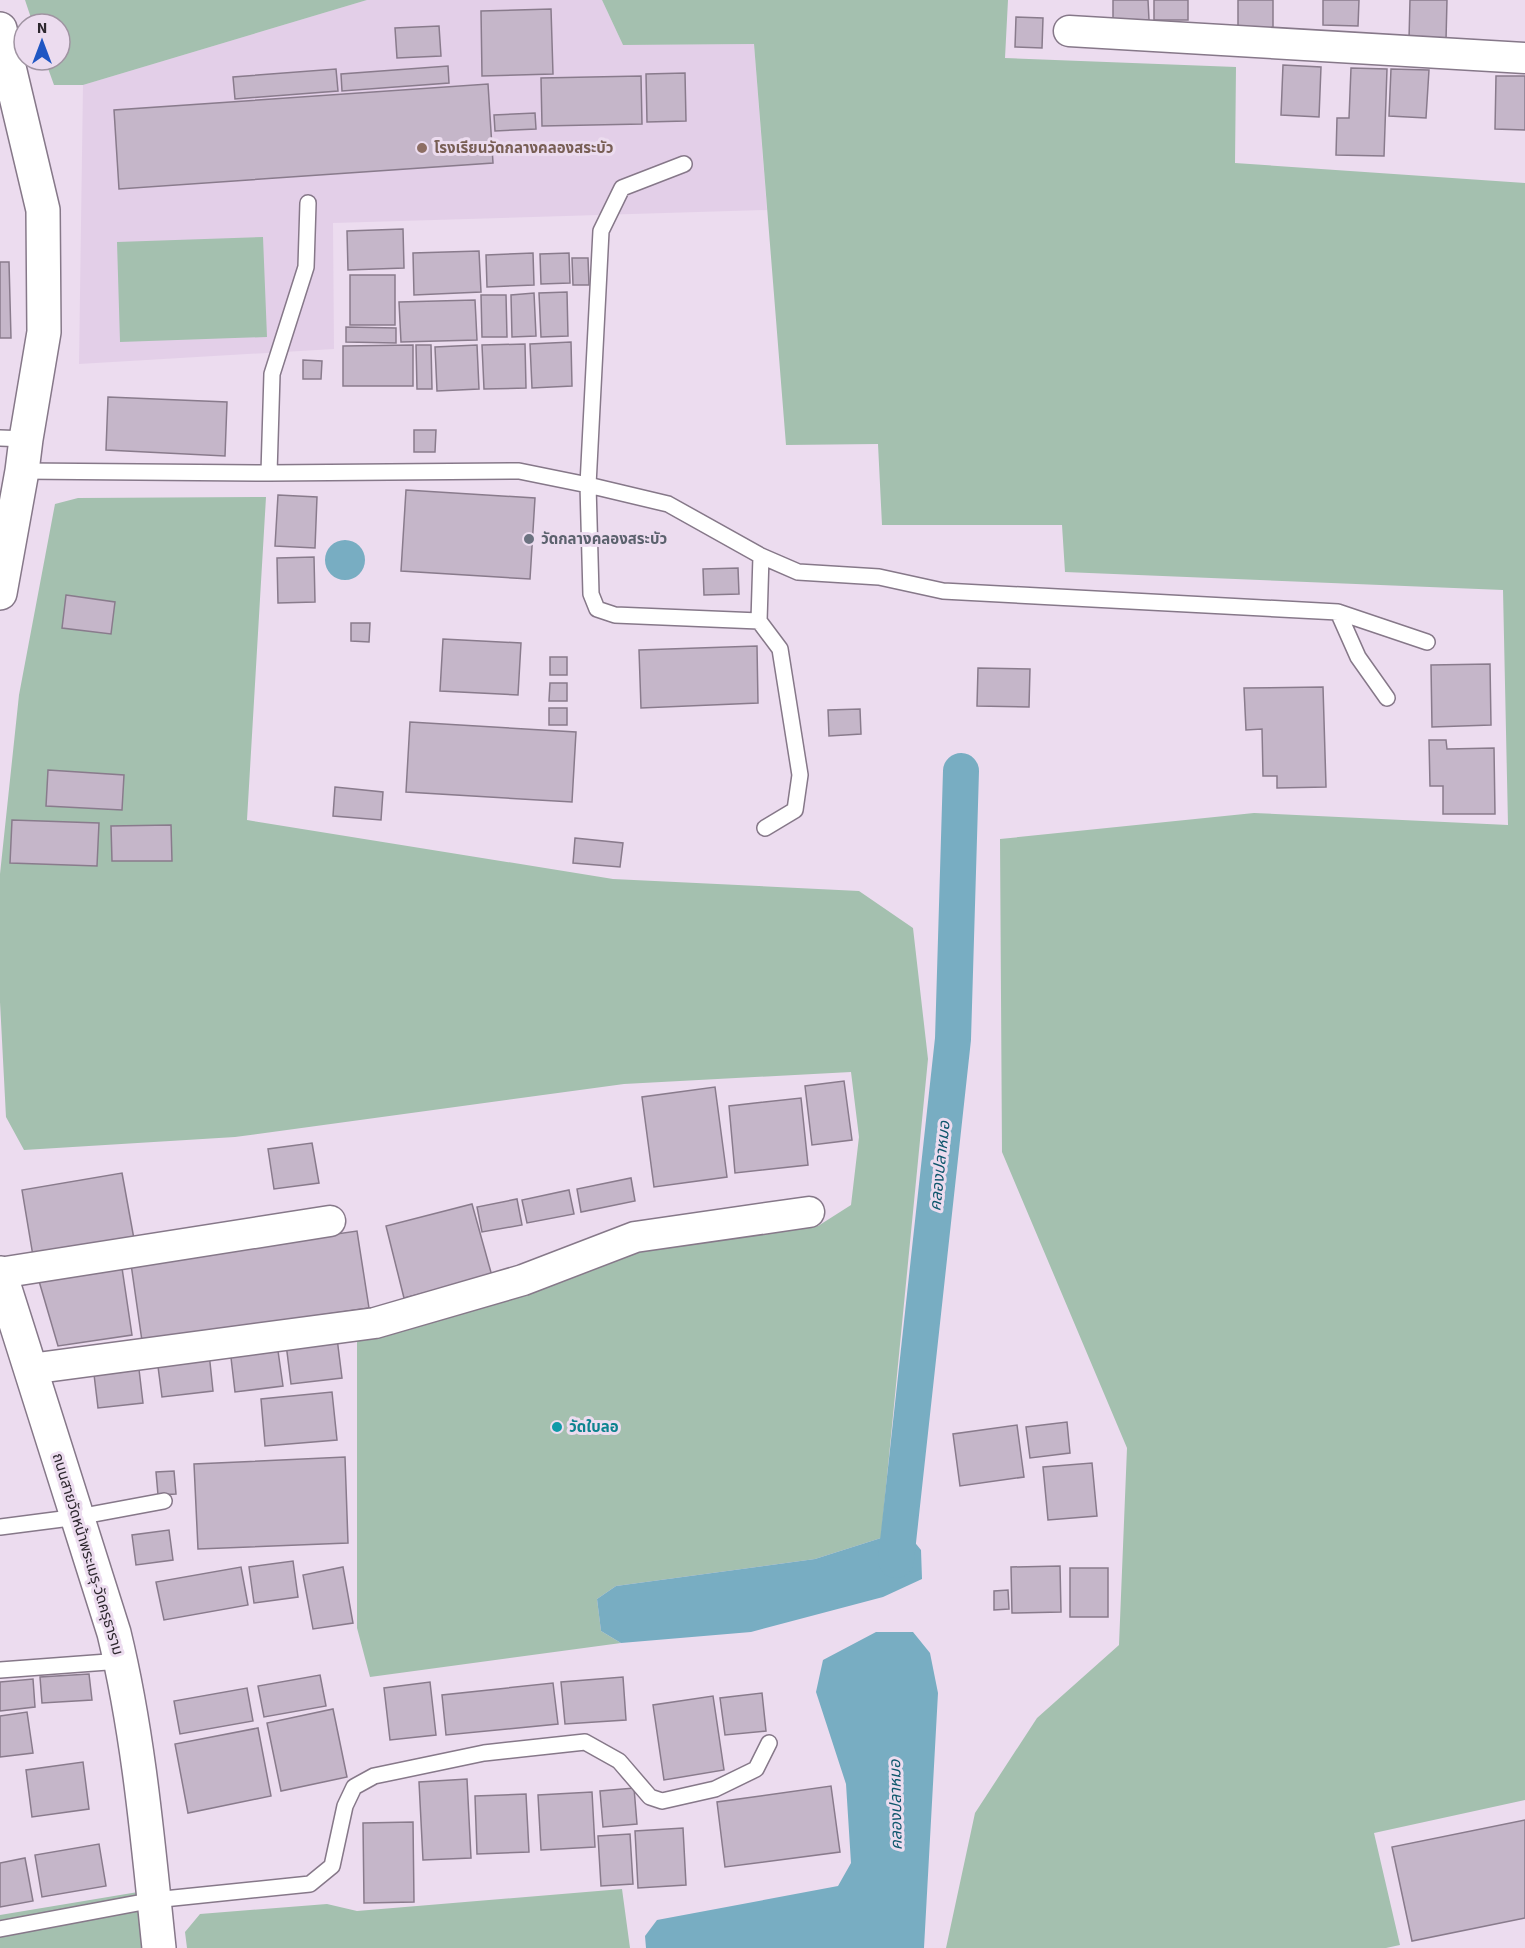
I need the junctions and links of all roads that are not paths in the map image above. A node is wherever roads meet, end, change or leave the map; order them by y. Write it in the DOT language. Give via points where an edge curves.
graph roads {
  1 [pos="0,28"];
  2 [pos="1069,31"];
  3 [pos="1525,58"];
  4 [pos="684,164"];
  5 [pos="308,203"];
  6 [pos="13,439"];
  7 [pos="22,471"];
  8 [pos="269,473"];
  9 [pos="588,484"];
  10 [pos="761,556"];
  11 [pos="1,587"];
  12 [pos="1338,612"];
  13 [pos="759,621"];
  14 [pos="1427,642"];
  15 [pos="1387,698"];
  16 [pos="765,828"];
  17 [pos="808,1212"];
  18 [pos="330,1221"];
  19 [pos="0,1273"];
  20 [pos="30,1369"];
  21 [pos="164,1501"];
  22 [pos="78,1517"];
  23 [pos="0,1527"];
  24 [pos="121,1661"];
  25 [pos="0,1670"];
  26 [pos="769,1743"];
  27 [pos="154,1900"];
  28 [pos="0,1929"];
  29 [pos="159,1948"];
  1 -- 6 [label="street" via="43,210 44,332"];
  2 -- 3 [label="street"];
  4 -- 9 [label="lane" via="622,188 601,231"];
  5 -- 8 [label="lane" via="306,267 272,374"];
  6 -- 7 [label="street"];
  7 -- 8 [label="lane"];
  7 -- 11 [label="street"];
  8 -- 9 [label="lane" via="519,471"];
  9 -- 10 [label="lane" via="668,504"];
  9 -- 13 [label="lane" via="591,594 597,609 615,615"];
  10 -- 12 [label="lane" via="798,572 879,577 943,591"];
  10 -- 13 [label="lane"];
  12 -- 14 [label="lane"];
  12 -- 15 [label="lane" via="1358,657"];
  13 -- 16 [label="lane" via="780,649 800,775 795,810"];
  17 -- 20 [label="street" via="634,1237 523,1280 375,1323"];
  18 -- 19 [label="street"];
  19 -- 20 [label="street, ถนนสายวัดหน้าพระเมรุ-วัดครุธาราม"];
  20 -- 22 [label="street, ถนนสายวัดหน้าพระเมรุ-วัดครุธาราม"];
  21 -- 22 [label="lane"];
  22 -- 23 [label="lane"];
  22 -- 24 [label="street, ถนนสายวัดหน้าพระเมรุ-วัดครุธาราม"];
  24 -- 25 [label="lane"];
  24 -- 27 [label="street, ถนนสายวัดหน้าพระเมรุ-วัดครุธาราม" via="145,1806"];
  26 -- 27 [label="lane" via="756,1769 715,1789 662,1801 650,1797 619,1761 585,1742 484,1753 374,1776 354,1787 345,1806 332,1866 310,1884"];
  27 -- 28 [label="lane"];
  27 -- 29 [label="street, ถนนสายวัดหน้าพระเมรุ-วัดครุธาราม"];
}
